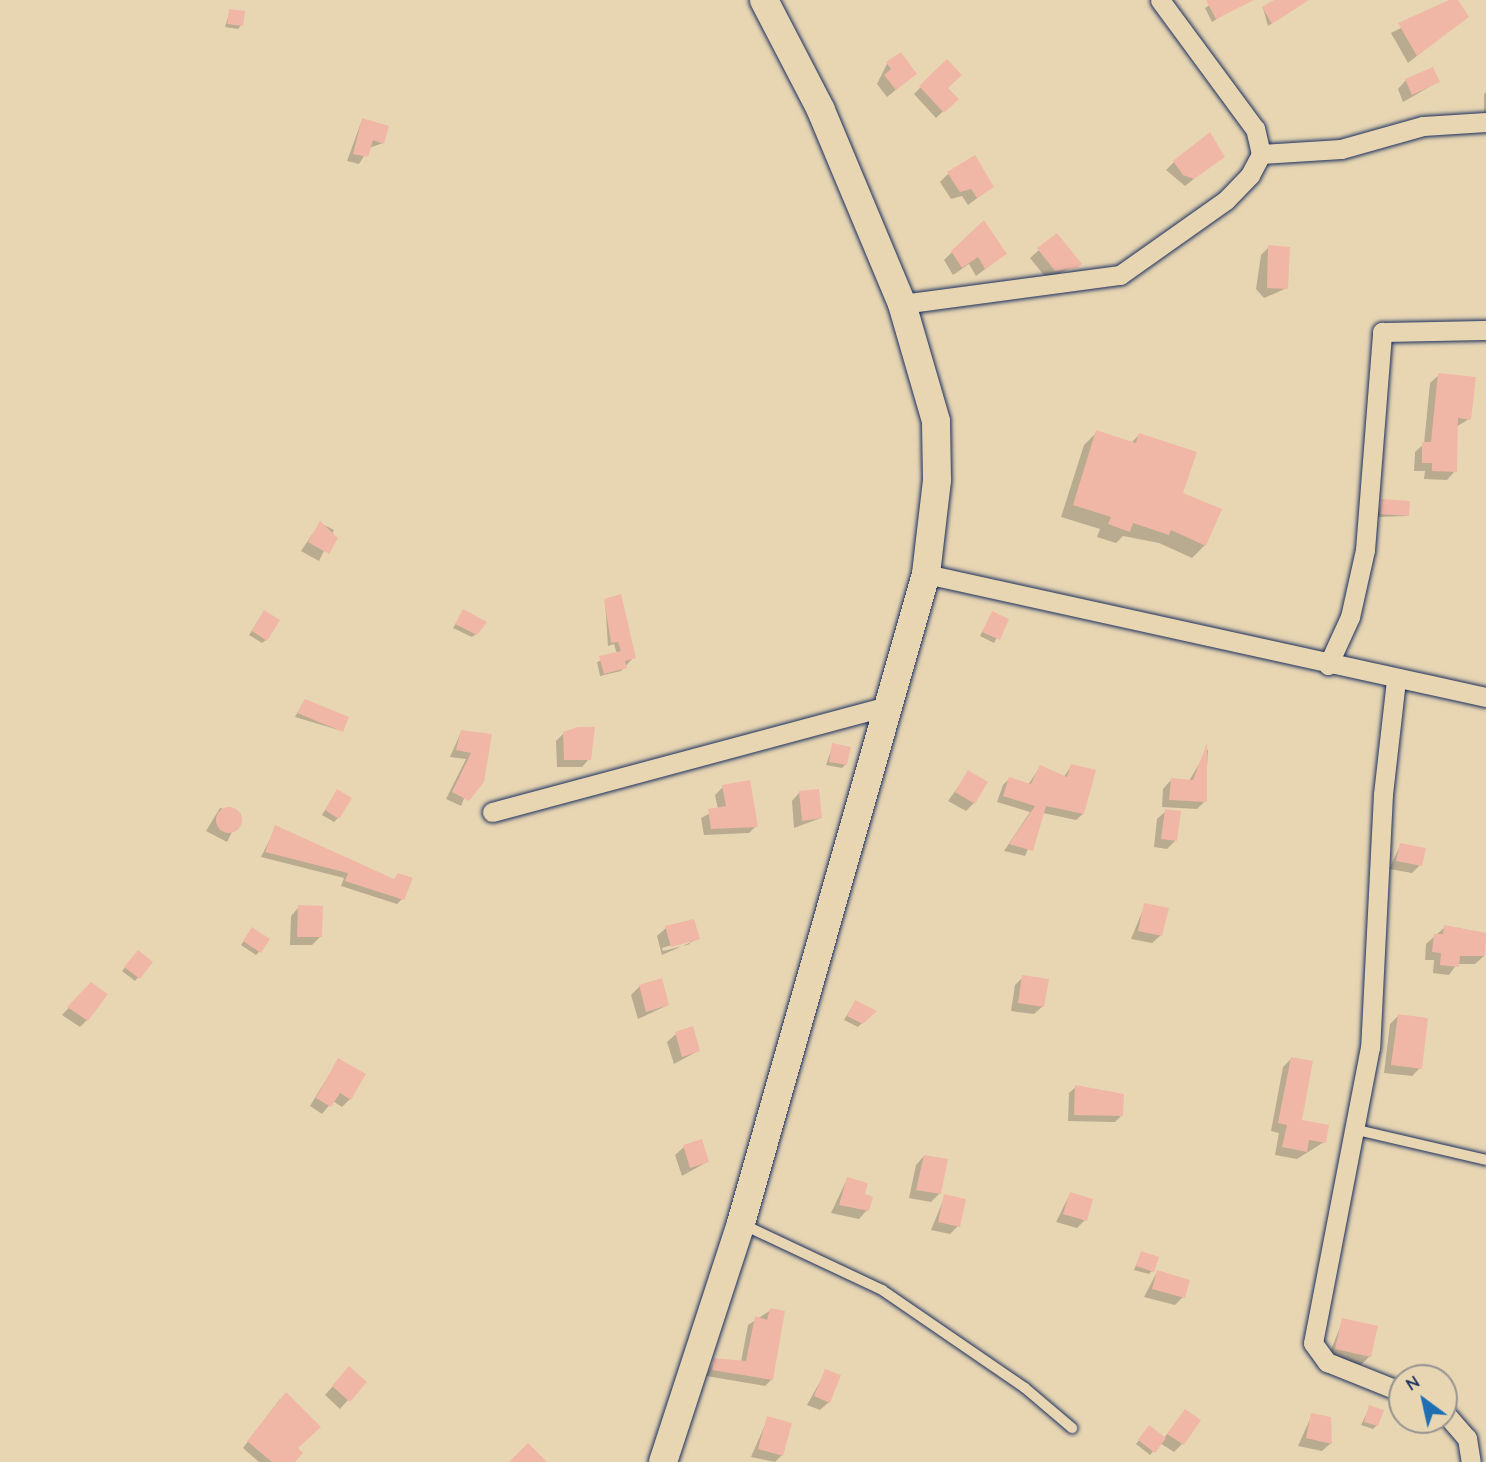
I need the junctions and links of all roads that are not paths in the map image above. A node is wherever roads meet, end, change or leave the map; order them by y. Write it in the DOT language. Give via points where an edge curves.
graph roads {
  1 [pos="764,0"];
  2 [pos="1160,0"];
  3 [pos="1486,122"];
  4 [pos="1261,154"];
  5 [pos="902,304"];
  6 [pos="1486,330"];
  7 [pos="926,574"];
  8 [pos="1328,664"];
  9 [pos="1396,680"];
  10 [pos="1486,697"];
  11 [pos="888,706"];
  12 [pos="492,812"];
  13 [pos="1352,1129"];
  14 [pos="1486,1160"];
  15 [pos="741,1223"];
  16 [pos="1388,1386"];
  17 [pos="1072,1428"];
  18 [pos="1458,1428"];
  19 [pos="663,1462"];
  20 [pos="1471,1462"];
  1 -- 5 [label="street" via="821,110"];
  2 -- 4 [label="street" via="1255,129"];
  3 -- 4 [label="street" via="1423,126 1341,149"];
  4 -- 5 [label="street" via="1226,200 1120,275"];
  5 -- 7 [label="street" via="936,421 937,480"];
  6 -- 8 [label="street" via="1382,332 1365,550 1350,617"];
  7 -- 8 [label="street"];
  7 -- 11 [label="street"];
  8 -- 9 [label="street"];
  9 -- 10 [label="street"];
  9 -- 13 [label="street" via="1383,794 1370,1047"];
  11 -- 12 [label="street"];
  11 -- 15 [label="street"];
  13 -- 14 [label="lane"];
  13 -- 16 [label="street" via="1313,1343 1327,1362"];
  15 -- 17 [label="lane" via="882,1290 1025,1388"];
  15 -- 19 [label="street"];
  18 -- 20 [label="street" via="1467,1438"];
}
